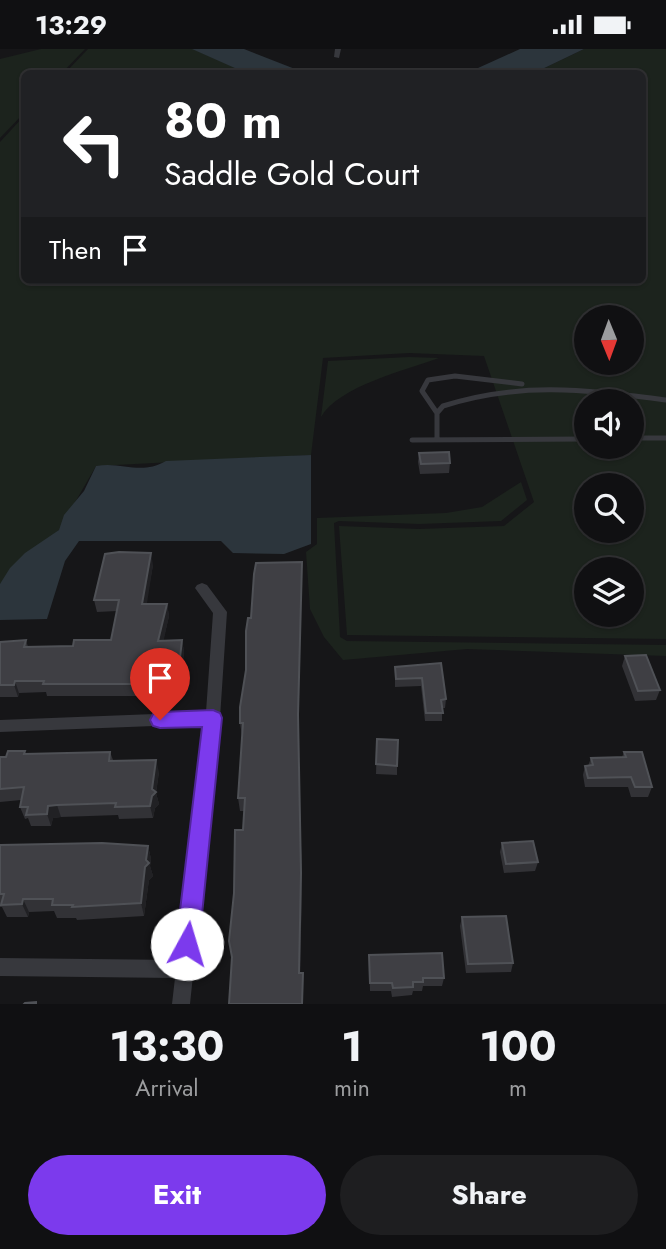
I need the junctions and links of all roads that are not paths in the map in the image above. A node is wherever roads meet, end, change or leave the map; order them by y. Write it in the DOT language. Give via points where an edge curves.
graph roads {
  1 [pos="535,386"];
  2 [pos="666,400"];
  3 [pos="437,413"];
  4 [pos="644,438"];
  5 [pos="666,438"];
  6 [pos="574,439"];
  7 [pos="412,440"];
  8 [pos="437,440"];
  9 [pos="202,588"];
  10 [pos="213,718"];
  11 [pos="0,726"];
  12 [pos="0,967"];
  13 [pos="185,969"];
  14 [pos="181,1004"];
  1 -- 2 [label="lane"];
  1 -- 3 [label="lane" via="460,399 443,405"];
  1 -- 3 [label="lane" via="439,377 428,380 422,391"];
  3 -- 8 [label="lane"];
  4 -- 5 [label="lane"];
  6 -- 8 [label="lane"];
  7 -- 8 [label="lane"];
  9 -- 10 [label="street" via="220,612"];
  10 -- 11 [label="street"];
  10 -- 13 [label="street"];
  12 -- 13 [label="street"];
  13 -- 14 [label="street"];
}
